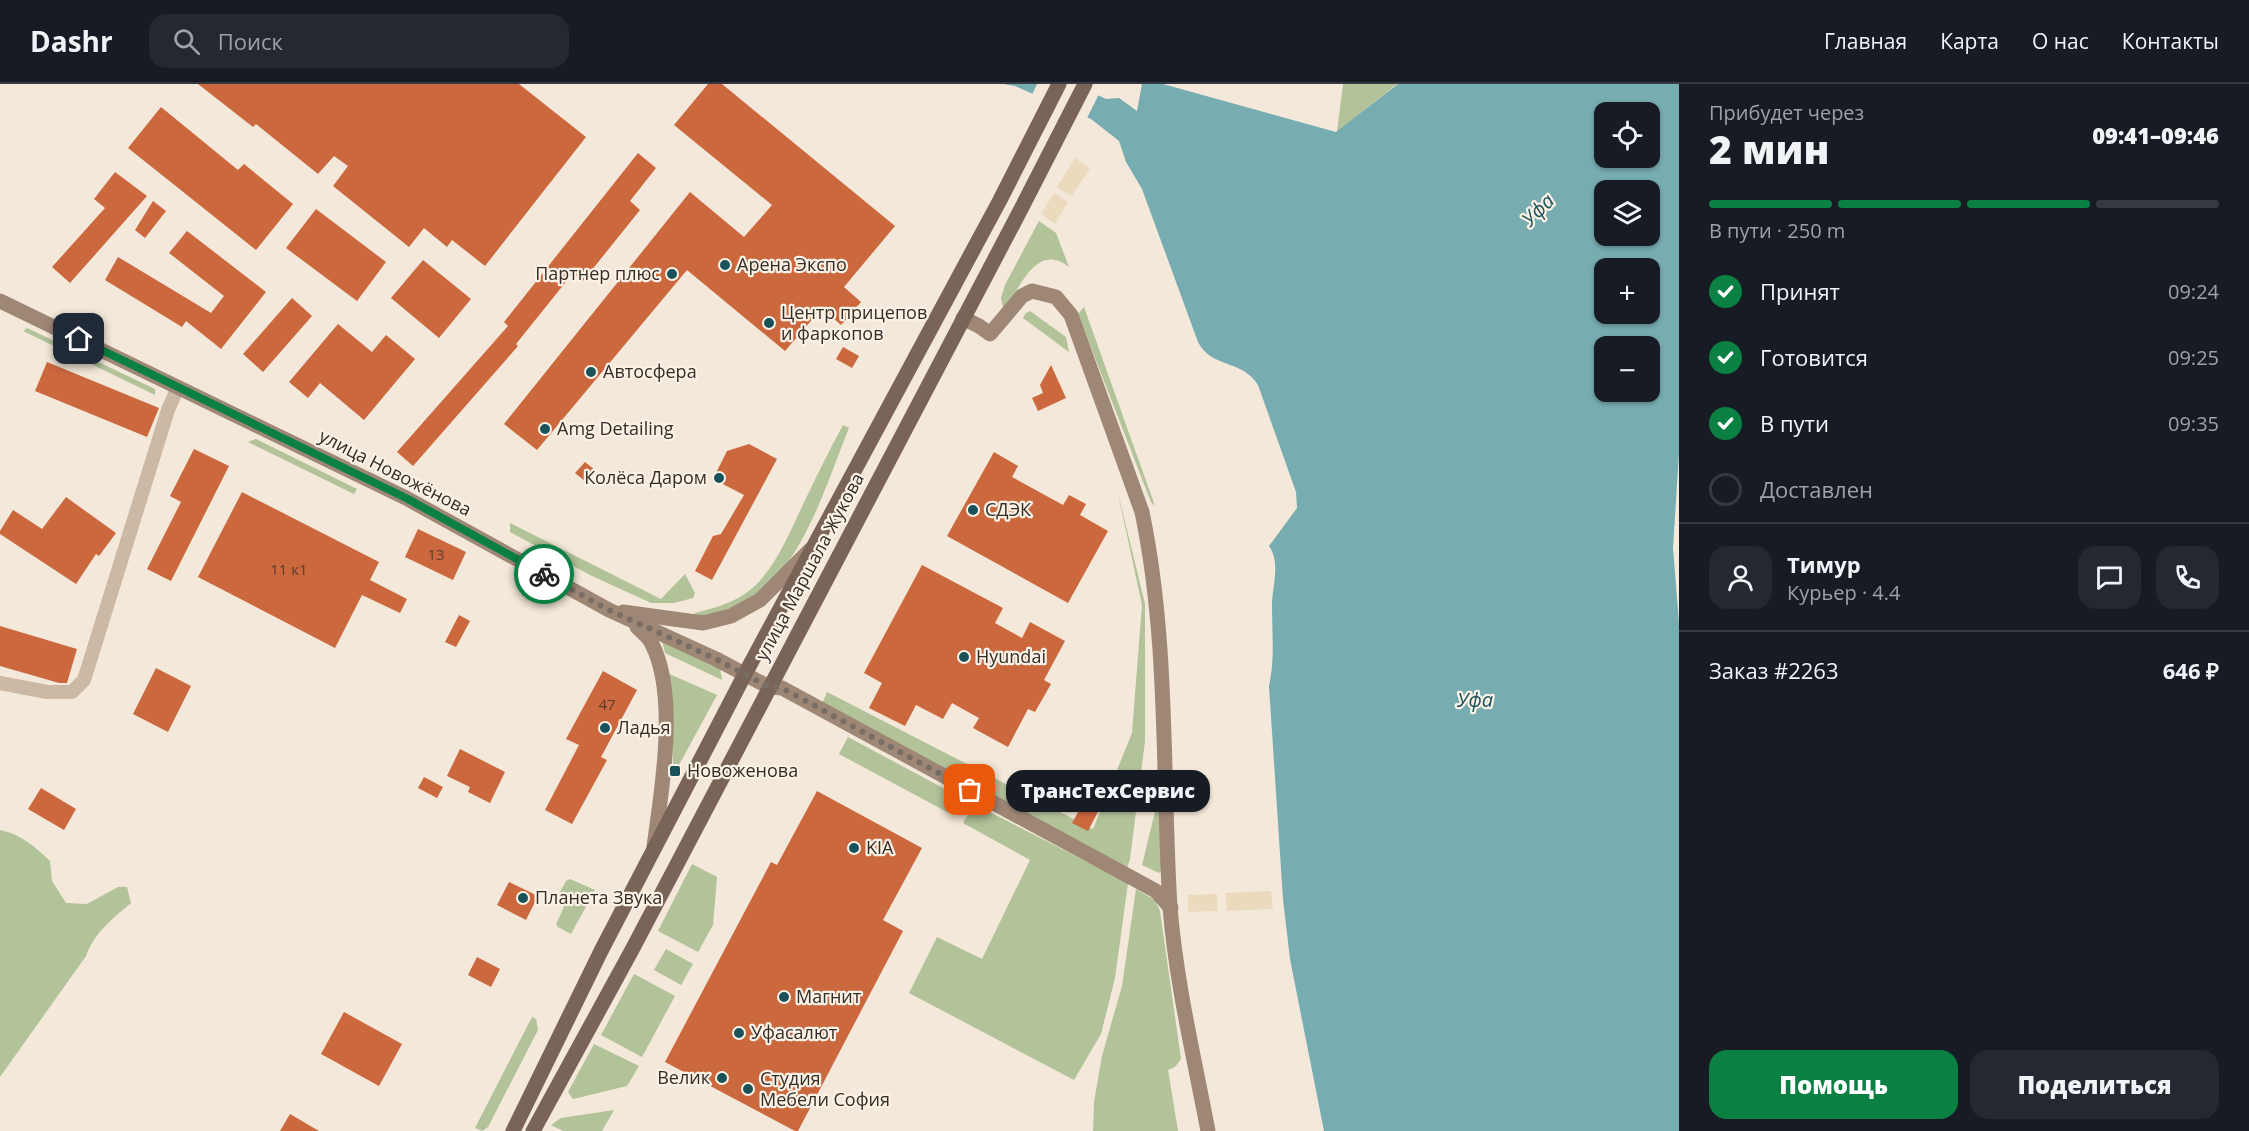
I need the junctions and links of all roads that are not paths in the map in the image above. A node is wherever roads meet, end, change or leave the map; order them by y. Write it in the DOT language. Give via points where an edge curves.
graph roads {
  1 [pos="1059,84"];
  2 [pos="1085,84"];
  3 [pos="0,301"];
  4 [pos="963,318"];
  5 [pos="178,387"];
  6 [pos="812,548"];
  7 [pos="609,610"];
  8 [pos="745,674"];
  9 [pos="0,683"];
  10 [pos="769,687"];
  11 [pos="653,851"];
  12 [pos="1170,908"];
  13 [pos="513,1131"];
  14 [pos="533,1131"];
  15 [pos="1208,1131"];
  1 -- 6 [label="main road, улица Маршала Жукова"];
  2 -- 4 [label="main road, улица Маршала Жукова"];
  3 -- 5 [label="street, улица Новожёнова"];
  4 -- 10 [label="main road, улица Маршала Жукова"];
  4 -- 12 [label="street" via="990,334 1022,296 1032,291 1056,297 1071,315 1106,407 1149,544 1157,629"];
  5 -- 7 [label="street, улица Новожёнова" via="406,498"];
  5 -- 9 [label="street" via="84,680 72,692 47,692"];
  6 -- 7 [label="street" via="760,600 731,616 703,623"];
  6 -- 8 [label="main road, улица Маршала Жукова"];
  7 -- 8 [label="street, улица Новожёнова"];
  7 -- 11 [label="street" via="636,626 651,641 660,663 665,738"];
  8 -- 10 [label="street, улица Новожёнова"];
  8 -- 11 [label="main road, улица Маршала Жукова"];
  10 -- 12 [label="street, улица Новожёнова" via="782,688 1142,883 1156,891"];
  10 -- 14 [label="main road, улица Маршала Жукова"];
  11 -- 13 [label="main road, улица Маршала Жукова"];
  12 -- 15 [label="street"];
}
